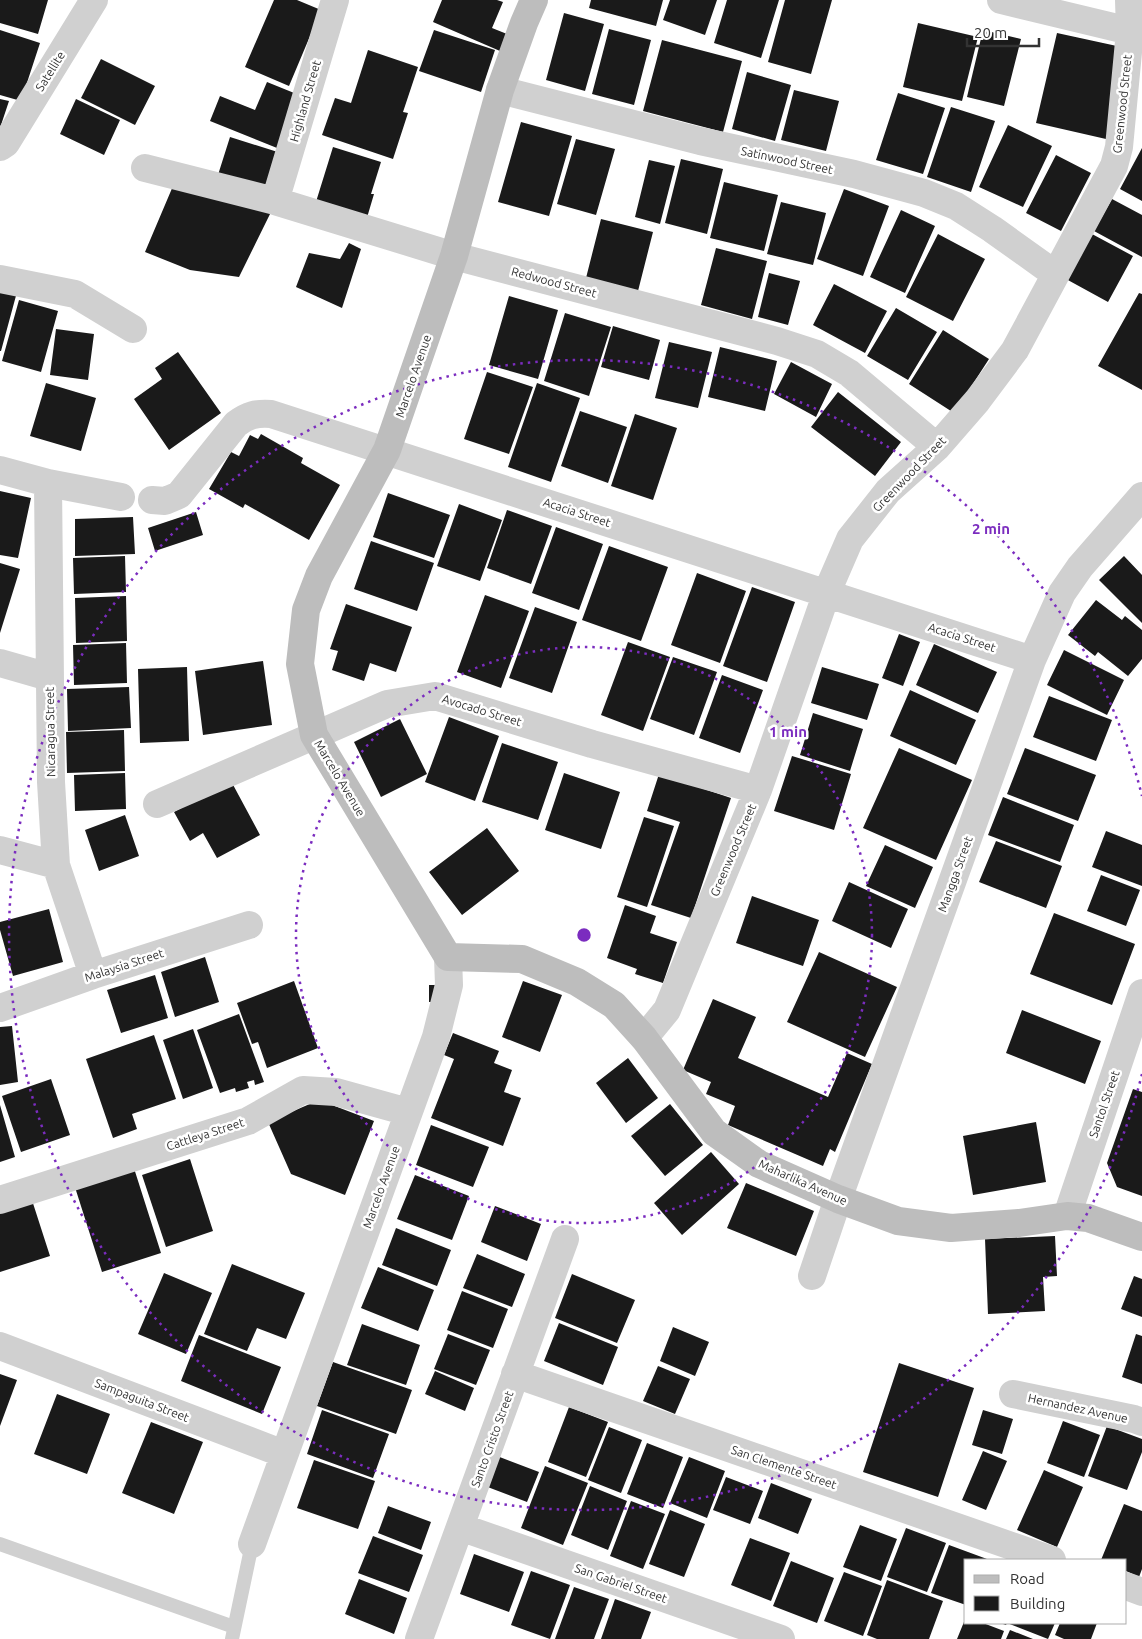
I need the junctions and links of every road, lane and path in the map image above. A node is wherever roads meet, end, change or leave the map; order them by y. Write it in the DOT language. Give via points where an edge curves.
graph roads {
  1 [pos="94,0"];
  2 [pos="335,0"];
  3 [pos="534,0"];
  4 [pos="1002,0"];
  5 [pos="1129,0"];
  6 [pos="1136,32"];
  7 [pos="500,90"];
  8 [pos="3,145"];
  9 [pos="146,168"];
  10 [pos="275,202"];
  11 [pos="454,256"];
  12 [pos="1056,274"];
  13 [pos="0,279"];
  14 [pos="133,329"];
  15 [pos="937,447"];
  16 [pos="387,450"];
  17 [pos="0,470"];
  18 [pos="48,483"];
  19 [pos="1142,496"];
  20 [pos="121,497"];
  21 [pos="152,500"];
  22 [pos="827,592"];
  23 [pos="1032,660"];
  24 [pos="0,663"];
  25 [pos="50,677"];
  26 [pos="314,735"];
  27 [pos="758,790"];
  28 [pos="157,804"];
  29 [pos="0,850"];
  30 [pos="56,865"];
  31 [pos="249,925"];
  32 [pos="448,957"];
  33 [pos="93,975"];
  34 [pos="1142,993"];
  35 [pos="0,1008"];
  36 [pos="644,1038"];
  37 [pos="408,1112"];
  38 [pos="838,1199"];
  39 [pos="0,1200"];
  40 [pos="1067,1216"];
  41 [pos="1142,1237"];
  42 [pos="565,1239"];
  43 [pos="812,1276"];
  44 [pos="0,1346"];
  45 [pos="515,1374"];
  46 [pos="1013,1394"];
  47 [pos="1142,1422"];
  48 [pos="284,1454"];
  49 [pos="460,1527"];
  50 [pos="0,1544"];
  51 [pos="252,1544"];
  52 [pos="1049,1559"];
  53 [pos="1127,1586"];
  54 [pos="1142,1592"];
  55 [pos="233,1633"];
  56 [pos="419,1639"];
  57 [pos="781,1639"];
  1 -- 8 [label="street, Satellite"];
  2 -- 10 [label="street, Highland Street"];
  3 -- 7 [label="street, Marcelo Avenue"];
  4 -- 6 [label="street"];
  5 -- 6 [label="street, Greenwood Street"];
  6 -- 12 [label="street, Greenwood Street" via="1114,166"];
  7 -- 11 [label="street, Marcelo Avenue"];
  7 -- 12 [label="street, Satinwood Street" via="924,193 956,206"];
  9 -- 10 [label="street, Redwood Street"];
  10 -- 11 [label="street, Redwood Street"];
  11 -- 15 [label="street, Redwood Street" via="817,354 849,373"];
  11 -- 16 [label="street, Marcelo Avenue"];
  12 -- 15 [label="street, Greenwood Street" via="1016,350"];
  13 -- 14 [label="street" via="75,294"];
  15 -- 22 [label="street, Greenwood Street" via="888,491 850,539"];
  16 -- 21 [label="street, Acacia Street" via="259,413 246,416 236,424 179,495 166,501"];
  16 -- 22 [label="street, Acacia Street"];
  16 -- 26 [label="street, Marcelo Avenue" via="319,576 306,610 300,664"];
  17 -- 18 [label="street"];
  18 -- 20 [label="street"];
  18 -- 25 [label="street, Nicaragua Street"];
  19 -- 23 [label="street, Mangga Street" via="1080,567 1062,593"];
  22 -- 23 [label="street, Acacia Street"];
  22 -- 27 [label="street, Greenwood Street"];
  23 -- 38 [label="street, Mangga Street"];
  24 -- 25 [label="street"];
  25 -- 30 [label="street, Nicaragua Street"];
  26 -- 27 [label="street, Avocado Street" via="386,704 435,696"];
  26 -- 28 [label="street, Avocado Street"];
  26 -- 32 [label="street, Marcelo Avenue"];
  27 -- 36 [label="street, Greenwood Street" via="667,1010"];
  29 -- 30 [label="street"];
  30 -- 33 [label="street, Nicaragua Street"];
  31 -- 33 [label="street, Malaysia Street"];
  32 -- 36 [label="street, Maharlika Avenue" via="522,959 541,966 577,982 614,1005"];
  32 -- 37 [label="street, Marcelo Avenue" via="449,985 436,1036"];
  33 -- 35 [label="street, Malaysia Street"];
  34 -- 40 [label="street, Santol Street"];
  36 -- 38 [label="street, Maharlika Avenue" via="714,1132 759,1164"];
  37 -- 39 [label="street, Cattleya Street" via="336,1092 303,1090 248,1121"];
  37 -- 48 [label="street, Marcelo Avenue"];
  38 -- 40 [label="street, Maharlika Avenue" via="898,1221 951,1228"];
  38 -- 43 [label="street, Mangga Street"];
  40 -- 41 [label="street, Maharlika Avenue" via="1088,1218"];
  42 -- 45 [label="street, Santo Cristo Street"];
  44 -- 48 [label="street, Sampaguita Street"];
  45 -- 49 [label="street, Santo Cristo Street"];
  45 -- 52 [label="street, San Clemente Street"];
  46 -- 47 [label="street, Hernandez Avenue"];
  48 -- 51 [label="street, Marcelo Avenue"];
  49 -- 56 [label="street, Santo Cristo Street"];
  49 -- 57 [label="street, San Gabriel Street"];
  50 -- 55 [label="lane"];
  51 -- 55 [label="lane"];
  53 -- 54 [label="street"];
}
